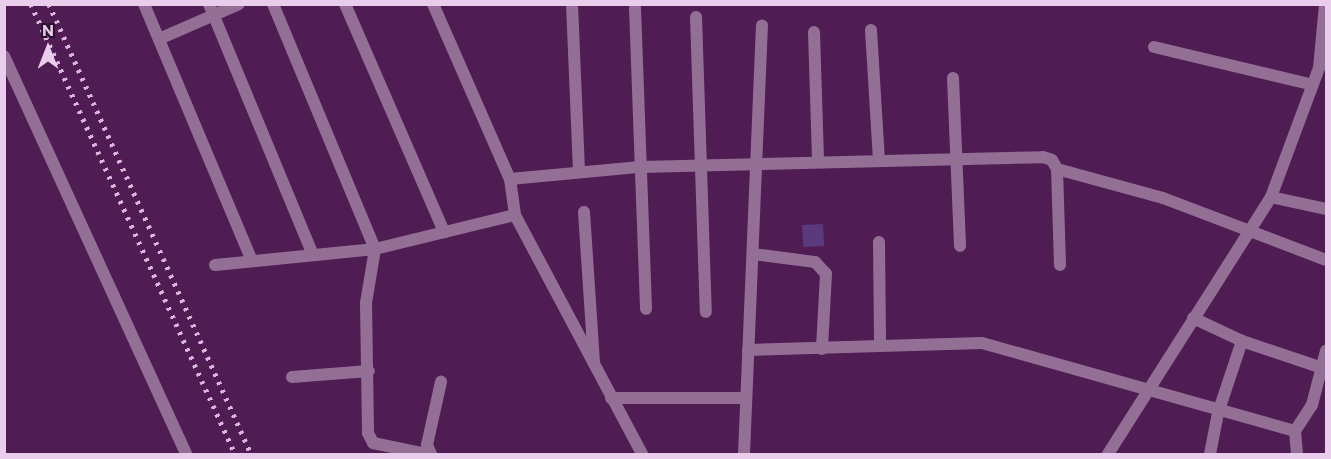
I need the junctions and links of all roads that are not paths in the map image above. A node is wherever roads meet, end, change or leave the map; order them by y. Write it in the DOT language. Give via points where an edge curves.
graph roads {
  1 [pos="144,4"];
  2 [pos="239,4"];
  3 [pos="273,4"];
  4 [pos="345,4"];
  5 [pos="433,4"];
  6 [pos="572,4"];
  7 [pos="1325,4"];
  8 [pos="635,8"];
  9 [pos="211,10"];
  10 [pos="696,17"];
  11 [pos="762,25"];
  12 [pos="871,30"];
  13 [pos="814,32"];
  14 [pos="159,39"];
  15 [pos="1154,47"];
  16 [pos="4,56"];
  17 [pos="952,78"];
  18 [pos="1313,85"];
  19 [pos="957,159"];
  20 [pos="879,161"];
  21 [pos="818,162"];
  22 [pos="702,164"];
  23 [pos="758,164"];
  24 [pos="640,166"];
  25 [pos="1057,169"];
  26 [pos="579,170"];
  27 [pos="510,179"];
  28 [pos="1271,197"];
  29 [pos="1326,209"];
  30 [pos="584,212"];
  31 [pos="514,215"];
  32 [pos="1250,231"];
  33 [pos="444,232"];
  34 [pos="879,242"];
  35 [pos="960,246"];
  36 [pos="375,249"];
  37 [pos="753,254"];
  38 [pos="313,255"];
  39 [pos="1326,260"];
  40 [pos="252,261"];
  41 [pos="215,265"];
  42 [pos="1060,265"];
  43 [pos="646,309"];
  44 [pos="706,312"];
  45 [pos="1193,318"];
  46 [pos="1242,342"];
  47 [pos="880,346"];
  48 [pos="822,349"];
  49 [pos="748,350"];
  50 [pos="1326,351"];
  51 [pos="594,367"];
  52 [pos="1322,368"];
  53 [pos="369,370"];
  54 [pos="292,377"];
  55 [pos="441,381"];
  56 [pos="1148,388"];
  57 [pos="610,398"];
  58 [pos="746,398"];
  59 [pos="1218,412"];
  60 [pos="1295,431"];
  61 [pos="186,454"];
  62 [pos="426,454"];
  63 [pos="431,454"];
  64 [pos="642,454"];
  65 [pos="744,454"];
  66 [pos="1108,454"];
  67 [pos="1210,454"];
  68 [pos="1297,454"];
  1 -- 14 [label="street"];
  2 -- 9 [label="street"];
  3 -- 36 [label="street"];
  4 -- 33 [label="street"];
  5 -- 27 [label="street"];
  6 -- 26 [label="street"];
  7 -- 18 [label="street" via="1319,68"];
  8 -- 24 [label="street"];
  9 -- 14 [label="street"];
  9 -- 38 [label="street"];
  10 -- 22 [label="street"];
  11 -- 23 [label="street"];
  12 -- 20 [label="street"];
  13 -- 21 [label="street"];
  14 -- 40 [label="street"];
  15 -- 18 [label="street"];
  16 -- 61 [label="street"];
  17 -- 19 [label="street"];
  18 -- 28 [label="street"];
  19 -- 20 [label="street"];
  19 -- 25 [label="street" via="1043,157 1052,160"];
  19 -- 35 [label="street"];
  20 -- 21 [label="street"];
  21 -- 23 [label="street"];
  22 -- 23 [label="street"];
  22 -- 24 [label="street"];
  22 -- 44 [label="street"];
  23 -- 37 [label="street"];
  24 -- 26 [label="street"];
  24 -- 43 [label="street"];
  25 -- 32 [label="street" via="1163,198"];
  25 -- 42 [label="street"];
  26 -- 27 [label="street"];
  27 -- 31 [label="street"];
  28 -- 29 [label="street"];
  28 -- 32 [label="street"];
  30 -- 51 [label="street"];
  31 -- 33 [label="street"];
  31 -- 51 [label="street"];
  32 -- 39 [label="street"];
  32 -- 45 [label="street"];
  33 -- 36 [label="street"];
  34 -- 47 [label="street"];
  36 -- 38 [label="street"];
  36 -- 53 [label="street" via="366,303"];
  37 -- 48 [label="street" via="815,262 826,274"];
  37 -- 49 [label="street"];
  38 -- 40 [label="street"];
  40 -- 41 [label="street"];
  45 -- 46 [label="street"];
  45 -- 56 [label="street"];
  46 -- 52 [label="street"];
  46 -- 59 [label="street"];
  47 -- 48 [label="street"];
  47 -- 56 [label="street" via="982,343"];
  48 -- 49 [label="street"];
  49 -- 58 [label="street"];
  50 -- 52 [label="street"];
  51 -- 57 [label="street"];
  52 -- 60 [label="street" via="1312,405"];
  53 -- 54 [label="street"];
  53 -- 62 [label="street" via="368,432 373,443"];
  55 -- 63 [label="street" via="427,446"];
  56 -- 59 [label="street"];
  56 -- 66 [label="street"];
  57 -- 58 [label="street"];
  57 -- 64 [label="street"];
  58 -- 65 [label="street"];
  59 -- 60 [label="street"];
  59 -- 67 [label="street"];
  60 -- 68 [label="street"];
}
